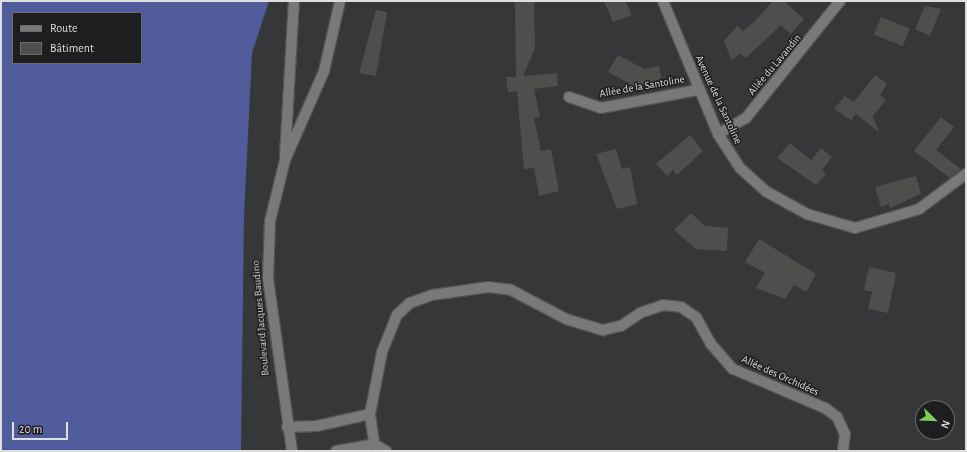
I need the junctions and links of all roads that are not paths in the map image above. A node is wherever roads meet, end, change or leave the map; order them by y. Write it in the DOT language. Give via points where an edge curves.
graph roads {
  1 [pos="294,1"];
  2 [pos="340,1"];
  3 [pos="663,1"];
  4 [pos="840,1"];
  5 [pos="697,90"];
  6 [pos="569,97"];
  7 [pos="718,134"];
  8 [pos="285,160"];
  9 [pos="965,176"];
  10 [pos="370,414"];
  11 [pos="287,427"];
  12 [pos="374,444"];
  13 [pos="292,451"];
  14 [pos="336,451"];
  15 [pos="386,451"];
  16 [pos="843,451"];
  1 -- 8 [label="street, Boulevard Jacques Baudino" via="289,38"];
  2 -- 8 [label="street, Boulevard Jacques Baudino" via="324,71"];
  3 -- 5 [label="street, Avenue de la Santoline"];
  4 -- 7 [label="street, Allée du Lavandin" via="746,118"];
  5 -- 6 [label="street, Allée de la Santoline" via="601,108"];
  5 -- 7 [label="street, Avenue de la Santoline"];
  7 -- 9 [label="street, Avenue de la Santoline" via="740,168 767,192 807,214 855,228 919,209"];
  8 -- 11 [label="street, Boulevard Jacques Baudino" via="270,221 267,253 271,309"];
  10 -- 11 [label="street" via="317,426"];
  10 -- 12 [label="street, Allée des Orchidées"];
  10 -- 16 [label="street, Allée des Orchidées" via="382,352 397,315 410,303 432,295 488,287 511,290 566,318 603,330 621,326 640,313 663,305 681,307 696,317 711,344 733,369 825,408 837,418 845,434"];
  11 -- 13 [label="street, Boulevard Jacques Baudino"];
  12 -- 14 [label="street"];
  12 -- 15 [label="street"];
}
